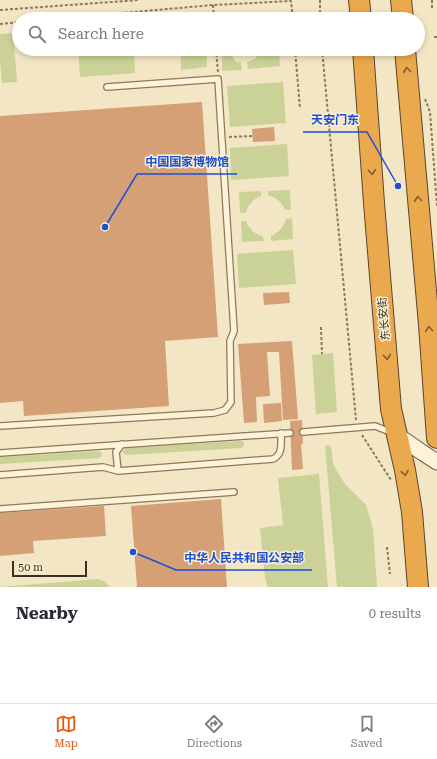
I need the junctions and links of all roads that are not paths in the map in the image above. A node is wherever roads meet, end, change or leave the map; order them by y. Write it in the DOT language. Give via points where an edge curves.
graph roads {
  1 [pos="359,0"];
  2 [pos="401,0"];
  3 [pos="360,12"];
  4 [pos="402,12"];
  5 [pos="364,56"];
  6 [pos="406,56"];
  7 [pos="106,86"];
  8 [pos="0,426"];
  9 [pos="290,432"];
  10 [pos="303,432"];
  11 [pos="281,433"];
  12 [pos="397,435"];
  13 [pos="437,438"];
  14 [pos="122,444"];
  15 [pos="0,453"];
  16 [pos="437,462"];
  17 [pos="118,471"];
  18 [pos="0,475"];
  19 [pos="234,492"];
  20 [pos="0,509"];
  21 [pos="418,587"];
  1 -- 3 [label="highway"];
  2 -- 4 [label="highway"];
  5 -- 12 [label="highway, 东长安街, one-way" via="391,409"];
  13 -- 6 [label="highway, one-way"];
  7 -- 8 [label="lane" via="218,79 234,331 230,341 231,402 225,410 214,414"];
  9 -- 11 [label="lane"];
  10 -- 12 [label="lane" via="375,426"];
  11 -- 14 [label="lane"];
  11 -- 17 [label="lane" via="280,454 273,459"];
  12 -- 16 [label="street"];
  12 -- 21 [label="highway, 东长安街, one-way" via="412,512"];
  14 -- 15 [label="lane"];
  14 -- 17 [label="lane" via="116,452"];
  17 -- 18 [label="lane" via="103,467"];
  19 -- 20 [label="lane"];
}
